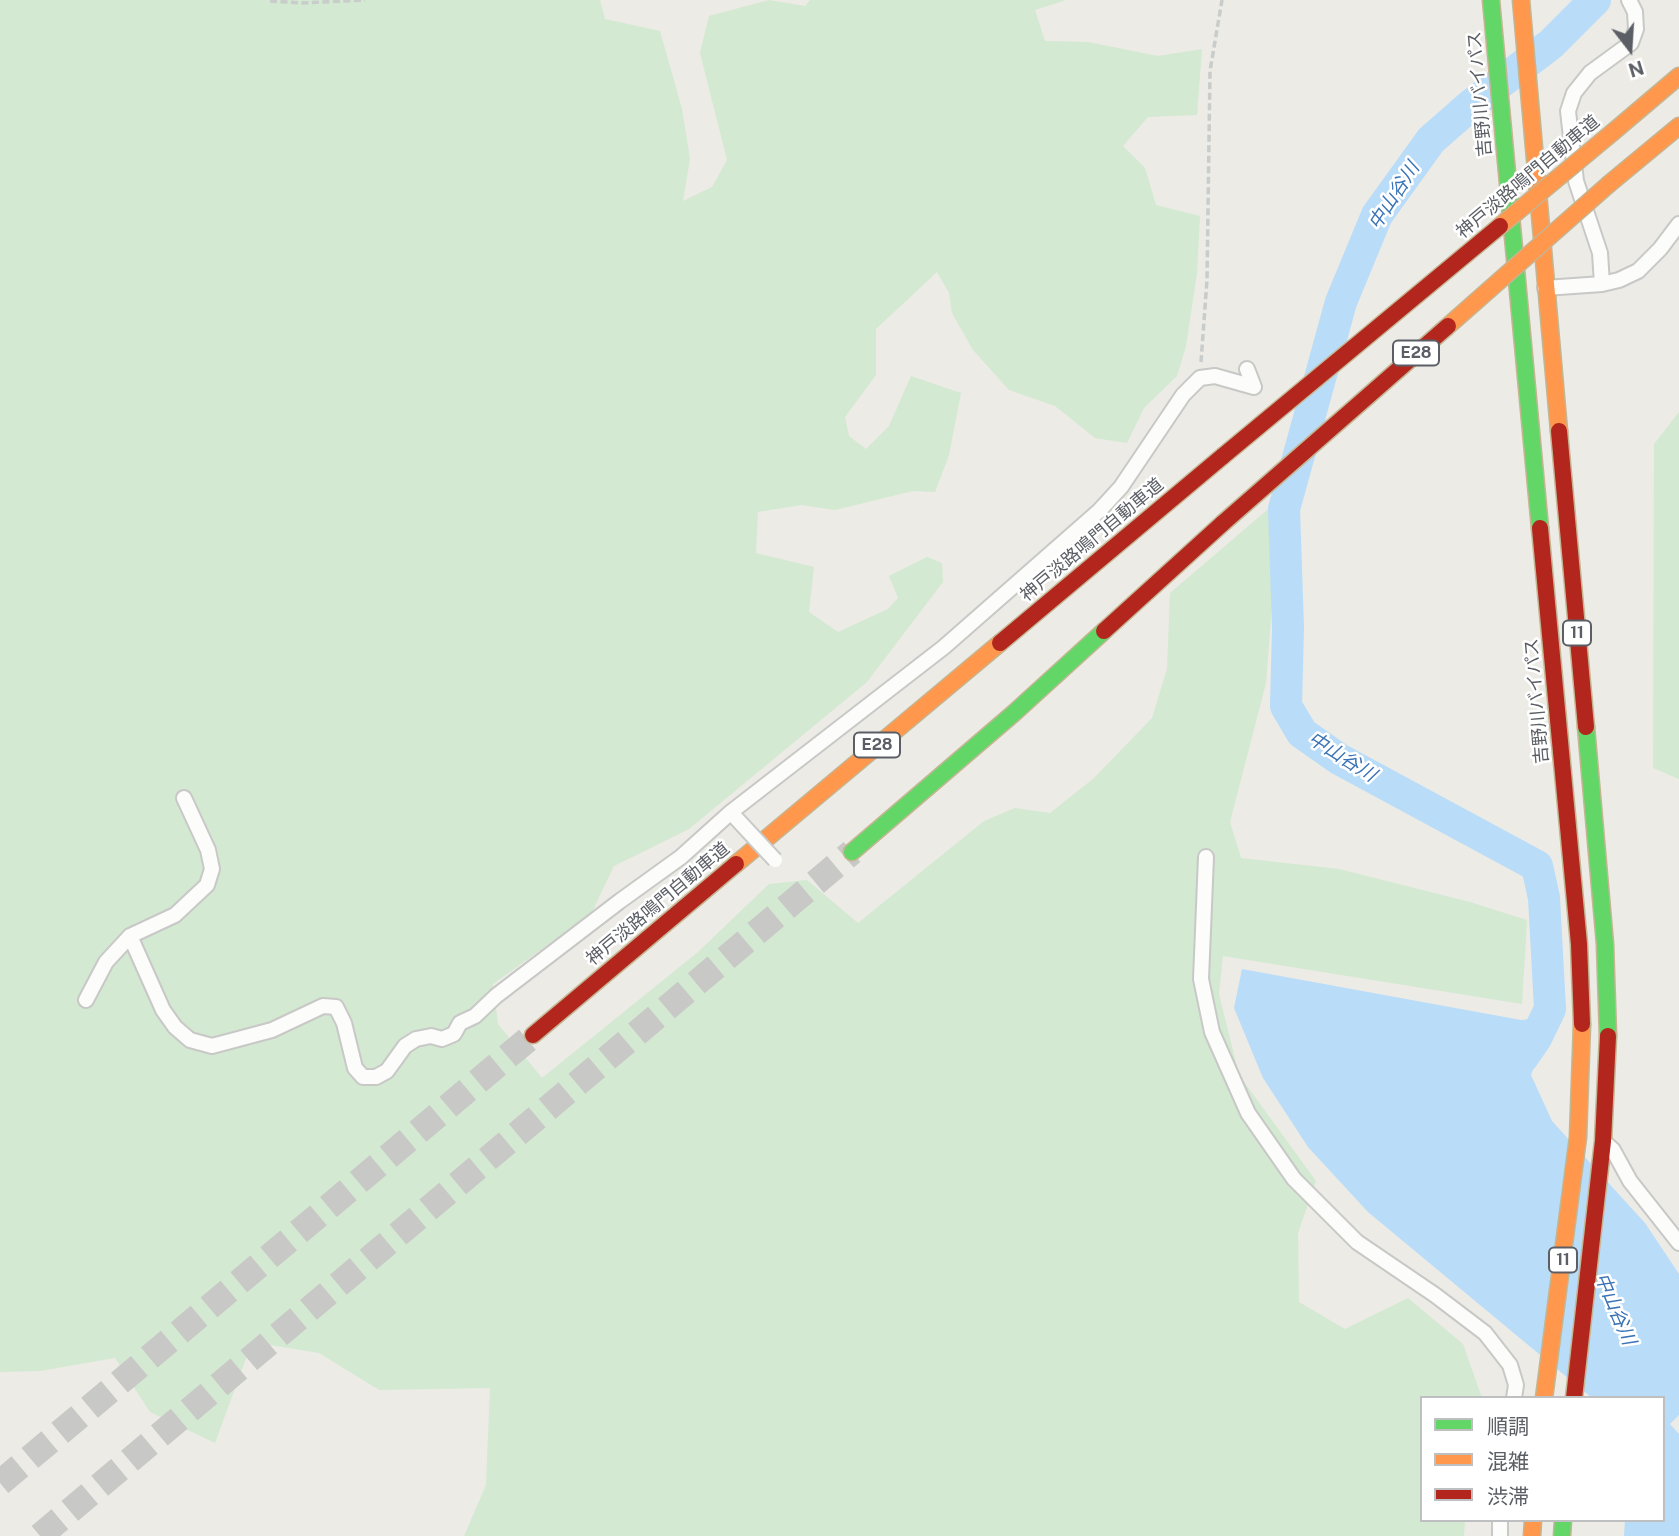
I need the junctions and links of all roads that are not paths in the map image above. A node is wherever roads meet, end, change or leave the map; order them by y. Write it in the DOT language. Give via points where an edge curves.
graph roads {
  1 [pos="1491,0"];
  2 [pos="1521,0"];
  3 [pos="1629,0"];
  4 [pos="1679,76"];
  5 [pos="1679,126"];
  6 [pos="1679,224"];
  7 [pos="1602,284"];
  8 [pos="1545,288"];
  9 [pos="1247,369"];
  10 [pos="184,798"];
  11 [pos="734,815"];
  12 [pos="852,852"];
  13 [pos="1206,857"];
  14 [pos="775,860"];
  15 [pos="130,936"];
  16 [pos="86,1000"];
  17 [pos="533,1035"];
  18 [pos="1603,1141"];
  19 [pos="1679,1243"];
  20 [pos="1545,1390"];
  21 [pos="1514,1396"];
  22 [pos="1574,1396"];
  1 -- 20 [label="highway, 吉野川バイパス / 11" via="1580,944 1583,1032 1578,1137"];
  2 -- 8 [label="highway, 11"];
  3 -- 7 [label="street" via="1636,29 1631,43 1590,73 1574,93 1568,111 1576,181 1600,253"];
  4 -- 17 [label="highway, 神戸淡路鳴門自動車道 / E28, bridge"];
  5 -- 12 [label="highway, E28, bridge"];
  6 -- 7 [label="street" via="1638,271"];
  7 -- 8 [label="street"];
  8 -- 18 [label="highway, 11" via="1605,944 1608,1036"];
  9 -- 11 [label="street" via="1254,387 1215,376 1200,378 1099,511 944,647"];
  10 -- 15 [label="street" via="208,850 212,869 208,885 175,915"];
  11 -- 14 [label="street, bridge"];
  11 -- 15 [label="street" via="460,1023 454,1034 416,1039 376,1077 363,1077 355,1068 344,1023 335,1007 323,1006 272,1030 212,1046 190,1040 163,1010"];
  13 -- 21 [label="street" via="1201,979 1212,1032 1248,1113 1294,1179 1357,1242 1485,1333 1510,1365"];
  15 -- 16 [label="street" via="106,962"];
  18 -- 19 [label="street"];
  18 -- 22 [label="highway, 11"];
}
